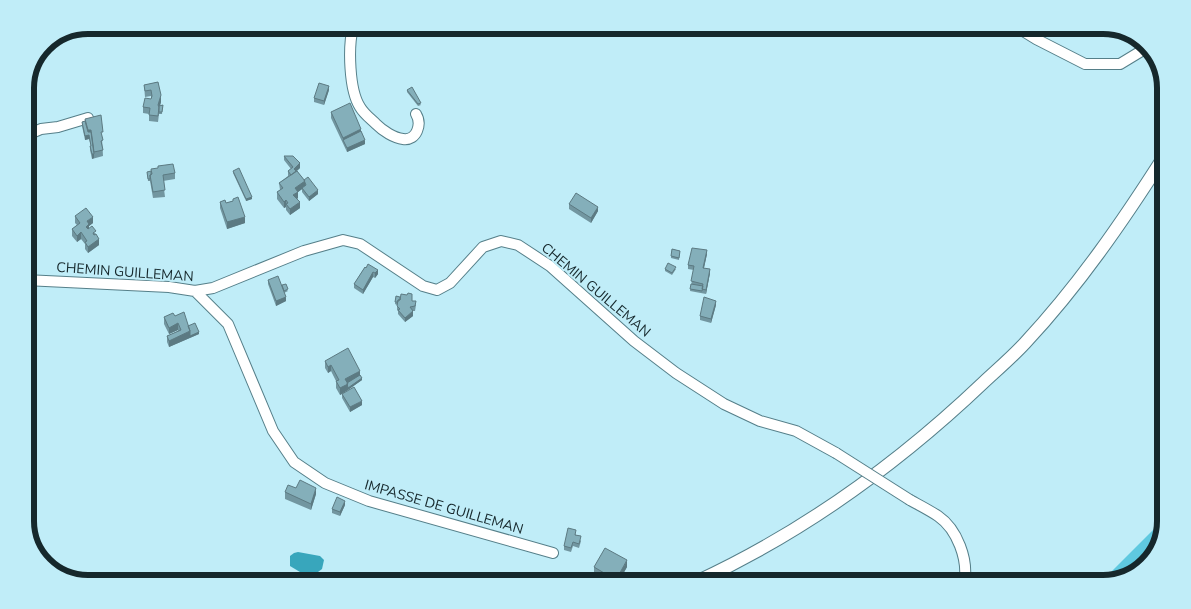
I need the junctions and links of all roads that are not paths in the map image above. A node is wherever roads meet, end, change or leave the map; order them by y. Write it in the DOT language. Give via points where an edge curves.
graph roads {
  1 [pos="352,34"];
  2 [pos="1027,34"];
  3 [pos="1142,50"];
  4 [pos="416,114"];
  5 [pos="88,118"];
  6 [pos="34,132"];
  7 [pos="1157,168"];
  8 [pos="34,280"];
  9 [pos="195,291"];
  10 [pos="553,553"];
  11 [pos="710,575"];
  12 [pos="964,575"];
  1 -- 4 [label="street" via="354,91 360,107 381,129 403,139 415,135 419,126"];
  2 -- 3 [label="street" via="1085,64 1120,64"];
  5 -- 6 [label="street"];
  7 -- 11 [label="main road" via="1127,216 1080,278 1025,343 960,405 849,493 791,531"];
  8 -- 9 [label="street, CHEMIN GUILLEMAN"];
  9 -- 10 [label="street, IMPASSE DE GUILLEMAN" via="228,324 273,431 294,462 325,483 369,501"];
  9 -- 12 [label="street, CHEMIN GUILLEMAN, bridge" via="213,288 304,251 343,240 360,244 423,286 437,290 450,283 483,247 501,240 518,244 550,266 634,341 676,373 724,404 760,421 796,432 836,453 939,517 957,538"];
}
